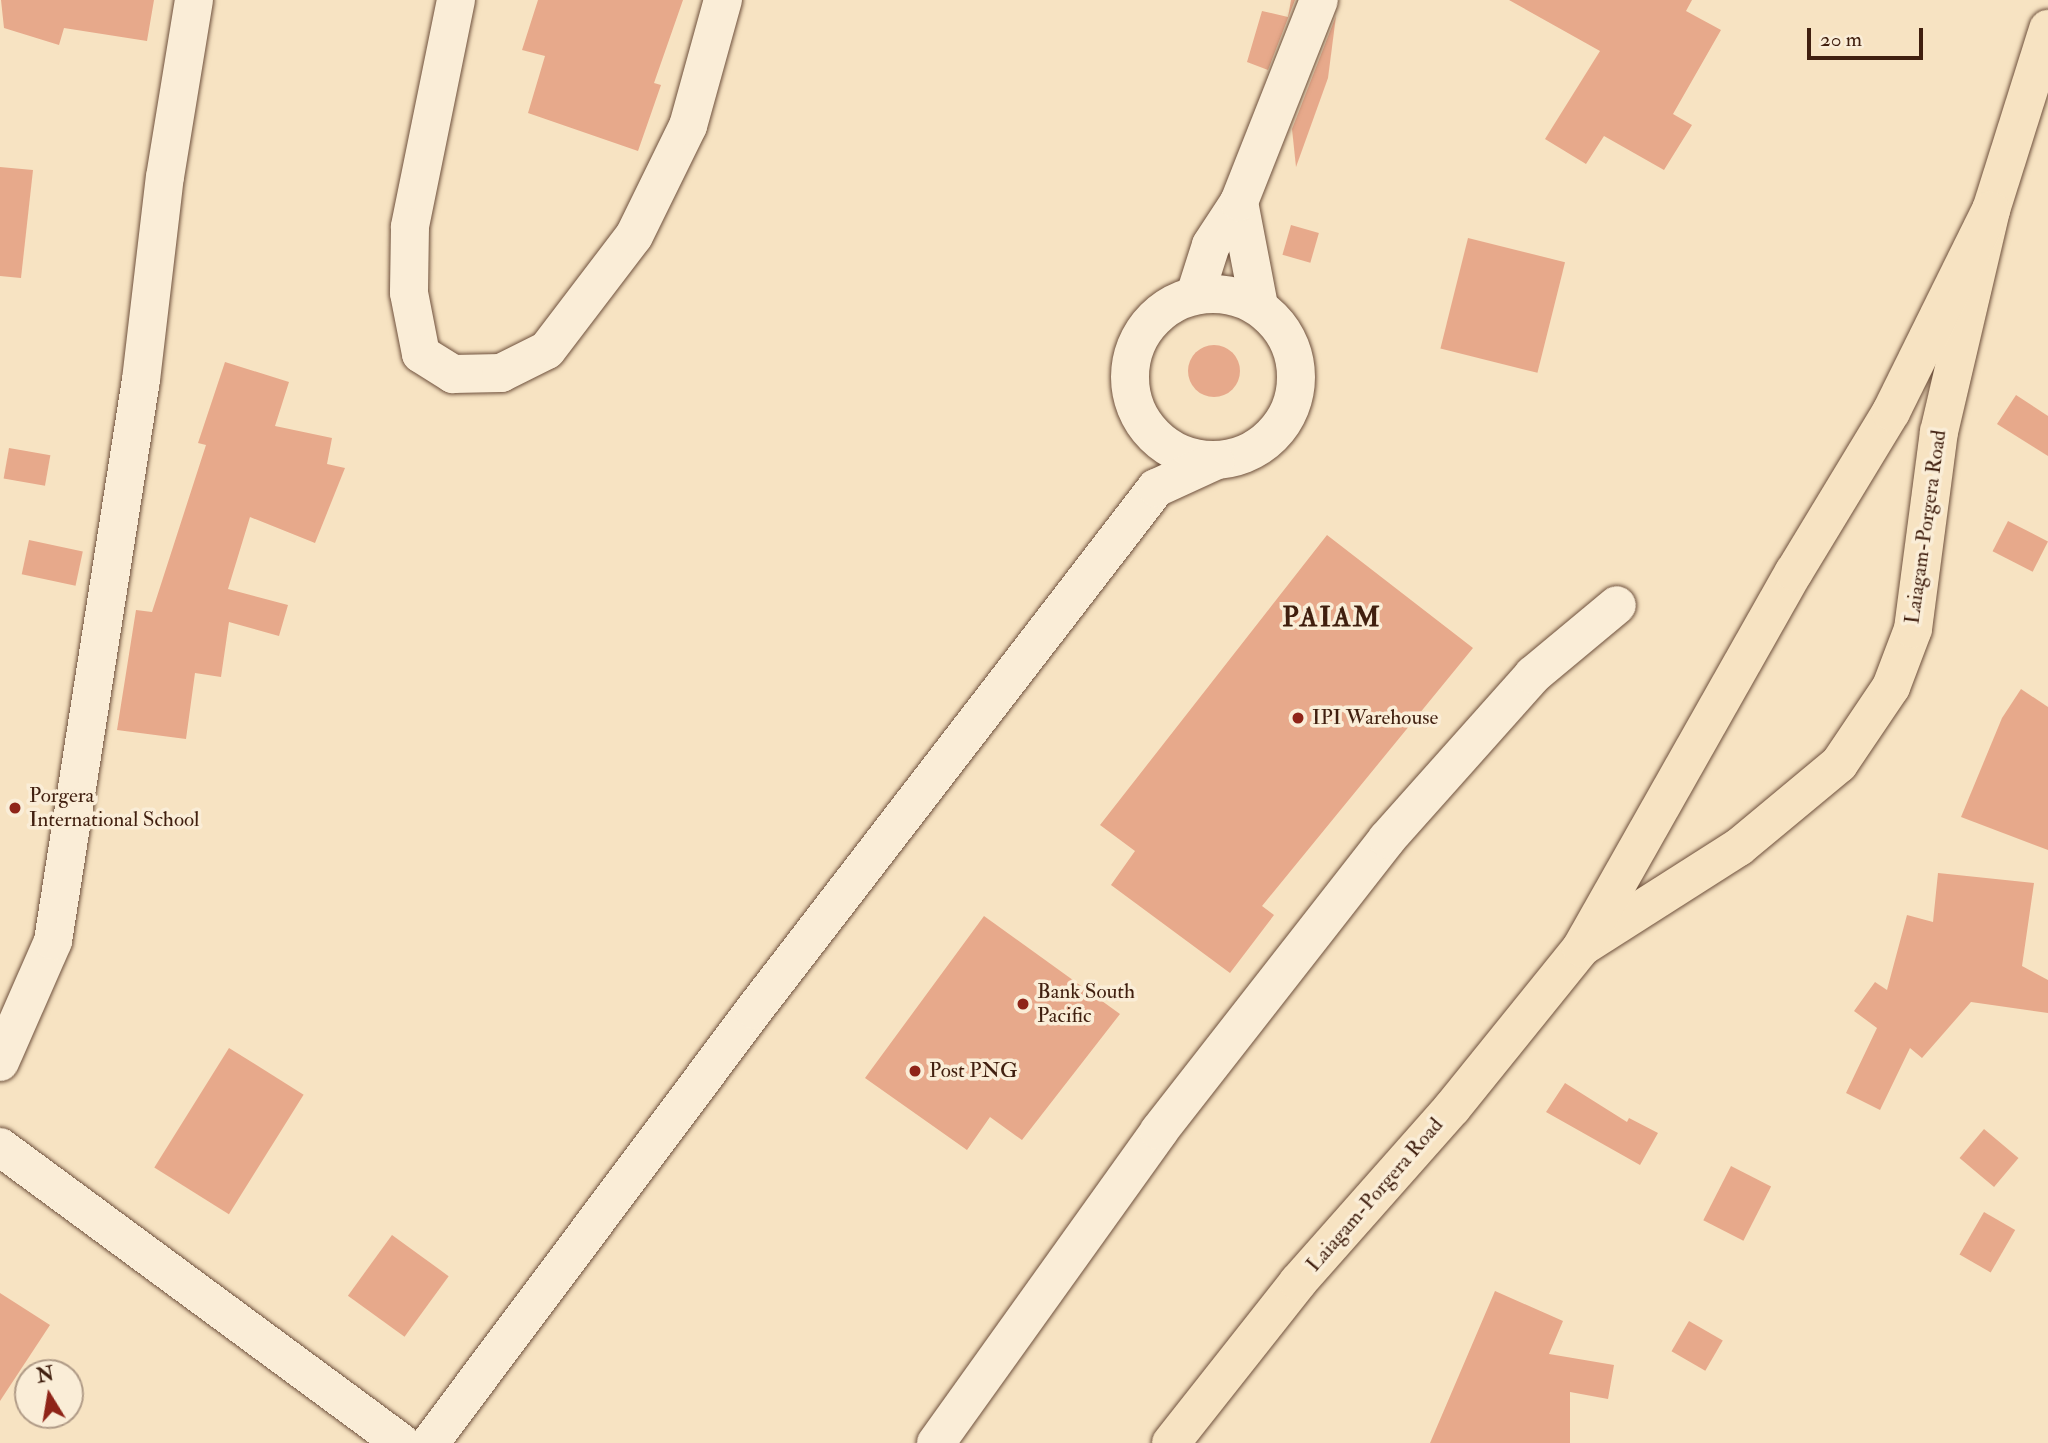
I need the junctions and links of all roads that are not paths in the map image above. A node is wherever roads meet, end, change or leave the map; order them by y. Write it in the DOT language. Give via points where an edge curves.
graph roads {
  1 [pos="194,0"];
  2 [pos="456,0"];
  3 [pos="723,0"];
  4 [pos="1319,0"];
  5 [pos="2048,29"];
  6 [pos="2042,70"];
  7 [pos="1239,202"];
  8 [pos="1990,210"];
  9 [pos="1195,295"];
  10 [pos="1259,306"];
  11 [pos="1136,411"];
  12 [pos="1215,461"];
  13 [pos="1156,488"];
  14 [pos="1618,605"];
  15 [pos="1581,948"];
  16 [pos="0,1062"];
  17 [pos="0,1147"];
  18 [pos="401,1443"];
  19 [pos="430,1443"];
  20 [pos="936,1443"];
  21 [pos="1171,1443"];
  1 -- 16 [label="street" via="165,177 141,380 53,941"];
  2 -- 3 [label="street" via="410,227 409,293 421,354 453,374 501,373 547,350 634,236 688,126"];
  4 -- 7 [label="street"];
  5 -- 6 [label="main road, Laiagam-Porgera Road"];
  6 -- 8 [label="main road, Laiagam-Porgera Road"];
  7 -- 9 [label="street" via="1211,245"];
  7 -- 10 [label="street"];
  8 -- 15 [label="main road, Laiagam-Porgera Road" via="1891,412"];
  8 -- 15 [label="main road, Laiagam-Porgera Road" via="1939,432 1913,629 1891,687 1839,764 1739,847"];
  9 -- 10 [label="street" via="1228,295"];
  9 -- 11 [label="street" via="1165,309 1138,339 1129,379"];
  10 -- 12 [label="street" via="1291,342 1297,392 1275,435 1231,460"];
  11 -- 12 [label="street" via="1168,448"];
  11 -- 13 [label="street"];
  12 -- 13 [label="street"];
  13 -- 19 [label="street" via="754,1010"];
  14 -- 20 [label="street" via="1533,676 1387,839 1159,1131"];
  15 -- 21 [label="main road, Laiagam-Porgera Road" via="1452,1108 1298,1282"];
  17 -- 18 [label="street"];
}
